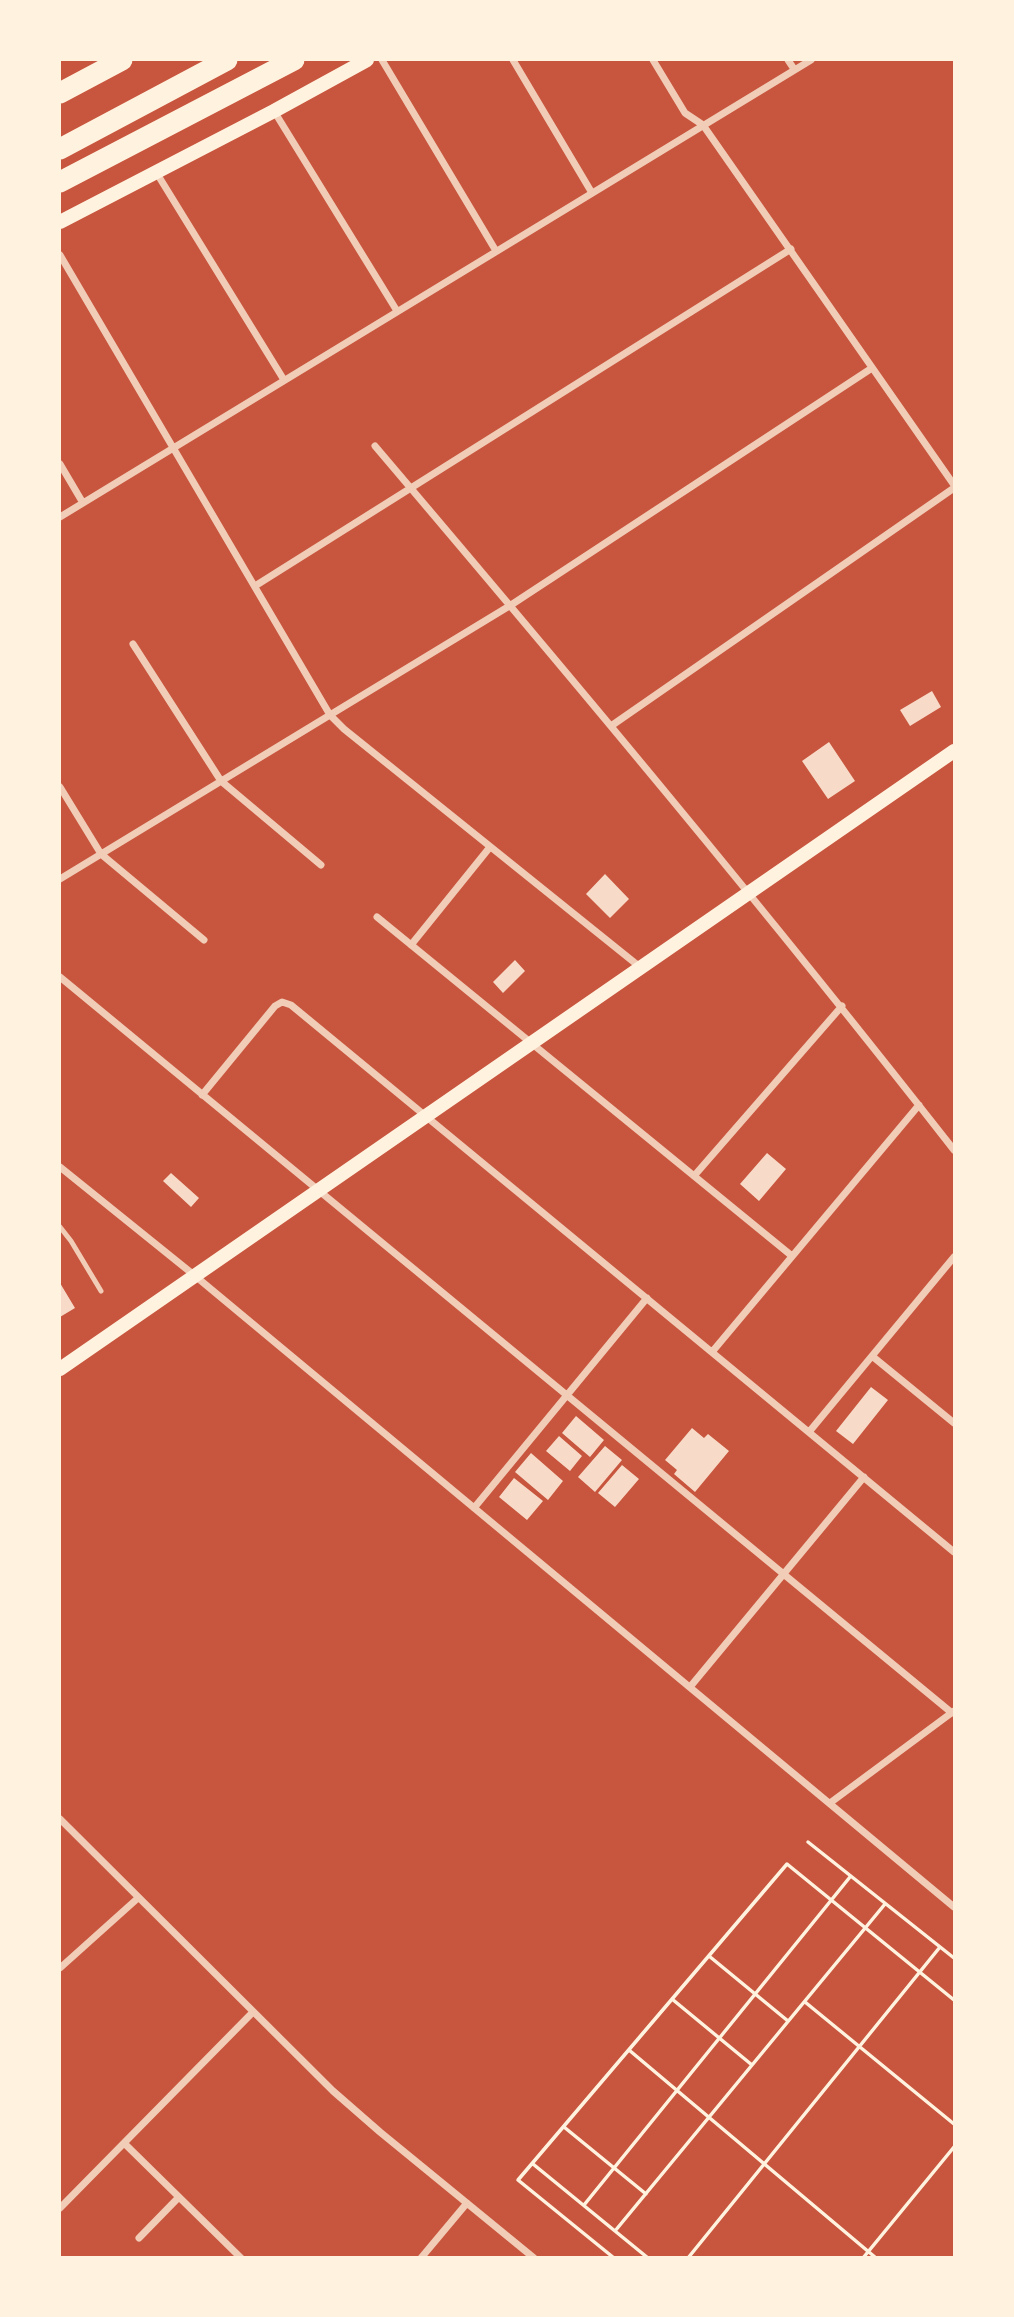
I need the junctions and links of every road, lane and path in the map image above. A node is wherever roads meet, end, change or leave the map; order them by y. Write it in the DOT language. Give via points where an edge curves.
graph roads {
  1 [pos="122,60"];
  2 [pos="227,60"];
  3 [pos="294,60"];
  4 [pos="367,60"];
  5 [pos="382,60"];
  6 [pos="513,60"];
  7 [pos="653,60"];
  8 [pos="788,60"];
  9 [pos="811,60"];
  10 [pos="794,69"];
  11 [pos="60,93"];
  12 [pos="274,111"];
  13 [pos="703,125"];
  14 [pos="60,149"];
  15 [pos="156,172"];
  16 [pos="60,182"];
  17 [pos="592,193"];
  18 [pos="60,222"];
  19 [pos="791,249"];
  20 [pos="496,251"];
  21 [pos="60,255"];
  22 [pos="397,311"];
  23 [pos="872,368"];
  24 [pos="284,380"];
  25 [pos="375,446"];
  26 [pos="173,448"];
  27 [pos="60,464"];
  28 [pos="954,487"];
  29 [pos="411,488"];
  30 [pos="83,503"];
  31 [pos="60,517"];
  32 [pos="255,586"];
  33 [pos="510,605"];
  34 [pos="133,644"];
  35 [pos="330,715"];
  36 [pos="611,726"];
  37 [pos="954,751"];
  38 [pos="220,781"];
  39 [pos="60,787"];
  40 [pos="490,847"];
  41 [pos="101,854"];
  42 [pos="321,865"];
  43 [pos="60,879"];
  44 [pos="750,892"];
  45 [pos="377,918"];
  46 [pos="204,940"];
  47 [pos="411,946"];
  48 [pos="640,968"];
  49 [pos="60,977"];
  50 [pos="842,1006"];
  51 [pos="532,1044"];
  52 [pos="202,1095"];
  53 [pos="919,1105"];
  54 [pos="426,1116"];
  55 [pos="954,1150"];
  56 [pos="60,1167"];
  57 [pos="694,1176"];
  58 [pos="317,1190"];
  59 [pos="60,1227"];
  60 [pos="792,1256"];
  61 [pos="954,1257"];
  62 [pos="194,1275"];
  63 [pos="101,1291"];
  64 [pos="647,1298"];
  65 [pos="712,1352"];
  66 [pos="873,1356"];
  67 [pos="60,1368"];
  68 [pos="566,1396"];
  69 [pos="954,1423"];
  70 [pos="809,1432"];
  71 [pos="864,1477"];
  72 [pos="474,1508"];
  73 [pos="954,1552"];
  74 [pos="784,1574"];
  75 [pos="690,1687"];
  76 [pos="953,1712"];
  77 [pos="830,1803"];
  78 [pos="60,1819"];
  79 [pos="808,1842"];
  80 [pos="850,1877"];
  81 [pos="138,1898"];
  82 [pos="831,1900"];
  83 [pos="885,1904"];
  84 [pos="954,1907"];
  85 [pos="865,1927"];
  86 [pos="940,1947"];
  87 [pos="709,1956"];
  88 [pos="954,1958"];
  89 [pos="60,1968"];
  90 [pos="920,1972"];
  91 [pos="755,1994"];
  92 [pos="673,1999"];
  93 [pos="954,2000"];
  94 [pos="805,2002"];
  95 [pos="252,2013"];
  96 [pos="788,2021"];
  97 [pos="719,2038"];
  98 [pos="859,2046"];
  99 [pos="629,2050"];
  100 [pos="752,2065"];
  101 [pos="677,2090"];
  102 [pos="709,2117"];
  103 [pos="954,2124"];
  104 [pos="564,2127"];
  105 [pos="124,2143"];
  106 [pos="954,2147"];
  107 [pos="533,2164"];
  108 [pos="765,2164"];
  109 [pos="614,2168"];
  110 [pos="646,2194"];
  111 [pos="179,2197"];
  112 [pos="467,2203"];
  113 [pos="584,2205"];
  114 [pos="60,2208"];
  115 [pos="615,2231"];
  116 [pos="139,2238"];
  117 [pos="869,2251"];
  118 [pos="241,2258"];
  119 [pos="421,2258"];
  120 [pos="534,2258"];
  121 [pos="614,2258"];
  122 [pos="648,2258"];
  123 [pos="688,2258"];
  124 [pos="863,2258"];
  125 [pos="876,2258"];
  1 -- 11 [label="highway"];
  2 -- 14 [label="highway"];
  3 -- 16 [label="highway"];
  4 -- 12 [label="main road"];
  5 -- 20 [label="street"];
  6 -- 17 [label="street"];
  7 -- 13 [label="street" via="685,113"];
  8 -- 10 [label="street"];
  9 -- 10 [label="street"];
  10 -- 13 [label="street"];
  12 -- 15 [label="main road"];
  12 -- 22 [label="street"];
  13 -- 17 [label="street"];
  13 -- 19 [label="street"];
  15 -- 18 [label="main road"];
  15 -- 24 [label="street"];
  17 -- 20 [label="street"];
  19 -- 23 [label="street"];
  19 -- 29 [label="street"];
  20 -- 22 [label="street"];
  21 -- 26 [label="street"];
  22 -- 24 [label="street"];
  23 -- 28 [label="street"];
  23 -- 33 [label="street"];
  24 -- 26 [label="street"];
  25 -- 29 [label="street"];
  26 -- 30 [label="street"];
  26 -- 32 [label="street"];
  27 -- 30 [label="street"];
  28 -- 36 [label="street"];
  29 -- 32 [label="street"];
  29 -- 33 [label="street"];
  30 -- 31 [label="street"];
  32 -- 35 [label="street"];
  33 -- 35 [label="street"];
  33 -- 36 [label="street"];
  34 -- 38 [label="street"];
  35 -- 38 [label="street"];
  35 -- 40 [label="street"];
  36 -- 44 [label="street"];
  37 -- 44 [label="main road"];
  38 -- 41 [label="street"];
  38 -- 42 [label="street"];
  39 -- 41 [label="street"];
  40 -- 47 [label="street"];
  40 -- 48 [label="street"];
  41 -- 43 [label="street"];
  41 -- 46 [label="street"];
  44 -- 48 [label="main road"];
  44 -- 50 [label="street"];
  45 -- 47 [label="street"];
  47 -- 51 [label="street"];
  48 -- 51 [label="main road"];
  49 -- 52 [label="street"];
  50 -- 53 [label="street"];
  50 -- 57 [label="street"];
  51 -- 54 [label="main road"];
  51 -- 57 [label="street"];
  52 -- 54 [label="street" via="282,1002"];
  52 -- 58 [label="street"];
  53 -- 55 [label="street"];
  53 -- 60 [label="street"];
  54 -- 58 [label="main road"];
  54 -- 64 [label="street"];
  56 -- 62 [label="street"];
  57 -- 60 [label="street"];
  58 -- 62 [label="main road"];
  58 -- 68 [label="street"];
  59 -- 63 [label="lane"];
  60 -- 65 [label="street"];
  61 -- 66 [label="street"];
  62 -- 67 [label="main road"];
  62 -- 72 [label="street"];
  64 -- 65 [label="street"];
  64 -- 68 [label="street"];
  65 -- 70 [label="street"];
  66 -- 69 [label="street"];
  66 -- 70 [label="street"];
  68 -- 72 [label="street"];
  68 -- 74 [label="street"];
  70 -- 71 [label="street"];
  71 -- 73 [label="street"];
  71 -- 74 [label="street"];
  72 -- 75 [label="street"];
  74 -- 75 [label="street"];
  74 -- 76 [label="street"];
  75 -- 77 [label="street"];
  76 -- 77 [label="street"];
  77 -- 84 [label="street"];
  78 -- 81 [label="street"];
  79 -- 80 [label="path"];
  80 -- 82 [label="path"];
  80 -- 83 [label="path"];
  81 -- 89 [label="street"];
  81 -- 95 [label="street"];
  82 -- 85 [label="path"];
  82 -- 87 [label="path" via="788,1864"];
  82 -- 91 [label="path"];
  83 -- 85 [label="path"];
  83 -- 86 [label="path"];
  85 -- 90 [label="path"];
  85 -- 94 [label="path"];
  86 -- 88 [label="path"];
  86 -- 90 [label="path"];
  87 -- 91 [label="path"];
  87 -- 92 [label="path"];
  90 -- 93 [label="path"];
  90 -- 98 [label="path"];
  91 -- 96 [label="path"];
  91 -- 97 [label="path"];
  92 -- 97 [label="path"];
  92 -- 99 [label="path"];
  94 -- 96 [label="path"];
  94 -- 98 [label="path"];
  95 -- 105 [label="street"];
  95 -- 112 [label="street" via="356,2112"];
  96 -- 100 [label="path"];
  97 -- 100 [label="path"];
  97 -- 101 [label="path"];
  98 -- 103 [label="path"];
  98 -- 108 [label="path"];
  99 -- 101 [label="path"];
  99 -- 104 [label="path"];
  100 -- 102 [label="path"];
  101 -- 102 [label="path"];
  101 -- 109 [label="path"];
  102 -- 108 [label="path"];
  102 -- 110 [label="path"];
  104 -- 107 [label="path"];
  104 -- 109 [label="path"];
  105 -- 111 [label="street"];
  105 -- 114 [label="street"];
  106 -- 117 [label="path"];
  107 -- 113 [label="path"];
  107 -- 121 [label="path" via="518,2180"];
  108 -- 117 [label="path"];
  108 -- 123 [label="path"];
  109 -- 110 [label="path"];
  109 -- 113 [label="path"];
  110 -- 115 [label="path"];
  111 -- 116 [label="street"];
  111 -- 118 [label="street"];
  112 -- 119 [label="street"];
  112 -- 120 [label="street"];
  113 -- 115 [label="path"];
  115 -- 122 [label="path"];
  117 -- 124 [label="path"];
  117 -- 125 [label="path"];
}
